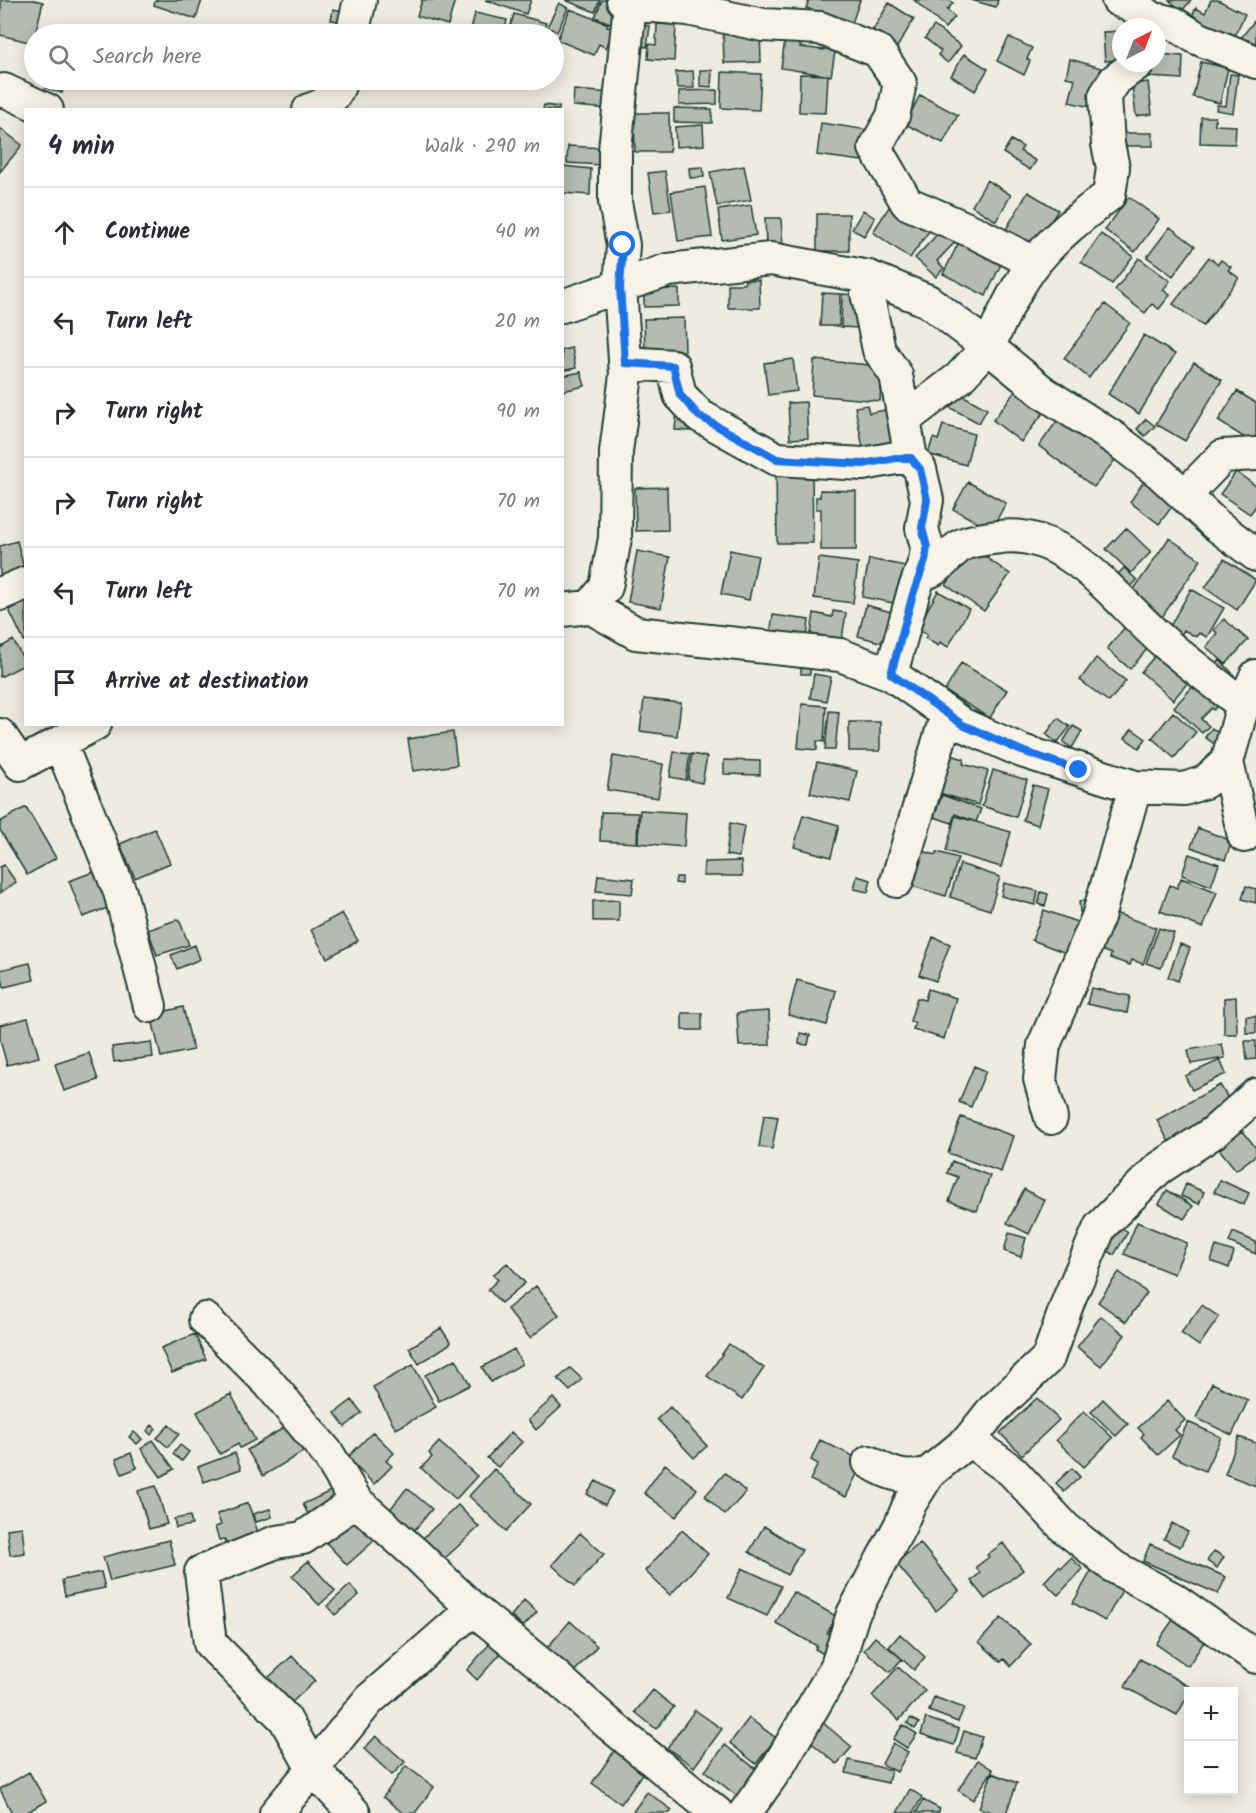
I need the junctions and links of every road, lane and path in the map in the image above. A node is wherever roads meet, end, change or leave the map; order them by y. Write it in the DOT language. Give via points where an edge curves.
graph roads {
  1 [pos="360,0"];
  2 [pos="1118,0"];
  3 [pos="626,2"];
  4 [pos="1147,18"];
  5 [pos="1166,23"];
  6 [pos="354,24"];
  7 [pos="1256,62"];
  8 [pos="1126,72"];
  9 [pos="1,88"];
  10 [pos="338,90"];
  11 [pos="43,108"];
  12 [pos="314,108"];
  13 [pos="1034,263"];
  14 [pos="869,277"];
  15 [pos="620,287"];
  16 [pos="564,305"];
  17 [pos="988,347"];
  18 [pos="625,363"];
  19 [pos="905,418"];
  20 [pos="1256,454"];
  21 [pos="911,458"];
  22 [pos="1185,495"];
  23 [pos="1256,555"];
  24 [pos="920,575"];
  25 [pos="24,584"];
  26 [pos="0,594"];
  27 [pos="576,609"];
  28 [pos="891,674"];
  29 [pos="1256,676"];
  30 [pos="1244,705"];
  31 [pos="947,714"];
  32 [pos="91,726"];
  33 [pos="0,735"];
  34 [pos="60,743"];
  35 [pos="1227,762"];
  36 [pos="10,770"];
  37 [pos="1135,787"];
  38 [pos="1244,836"];
  39 [pos="897,881"];
  40 [pos="150,1006"];
  41 [pos="1256,1095"];
  42 [pos="1051,1118"];
  43 [pos="205,1318"];
  44 [pos="969,1440"];
  45 [pos="869,1462"];
  46 [pos="929,1473"];
  47 [pos="356,1501"];
  48 [pos="473,1609"];
  49 [pos="1256,1656"];
  50 [pos="313,1768"];
  51 [pos="276,1813"];
  52 [pos="354,1813"];
  53 [pos="717,1813"];
  54 [pos="745,1813"];
  1 -- 6 [label="street"];
  2 -- 4 [label="street" via="1142,11"];
  3 -- 13 [label="street" via="688,9 764,25 820,28 878,51 900,83 893,116 875,148 907,203"];
  3 -- 15 [label="street" via="615,150 615,202 623,245"];
  5 -- 7 [label="street"];
  8 -- 13 [label="street" via="1104,96 1113,168 1109,195 1077,219"];
  9 -- 11 [label="street"];
  10 -- 12 [label="street" via="325,104"];
  13 -- 17 [label="street"];
  14 -- 15 [label="street" via="771,259 668,270"];
  14 -- 17 [label="street" via="928,302"];
  14 -- 19 [label="street" via="867,293 879,350 896,375"];
  15 -- 16 [label="street"];
  15 -- 18 [label="street"];
  17 -- 19 [label="street" via="959,378"];
  17 -- 22 [label="street" via="1044,393 1114,438"];
  18 -- 21 [label="street" via="673,366 680,395 699,416 777,459 863,464"];
  18 -- 27 [label="street" via="616,452 615,538 606,587"];
  19 -- 21 [label="street"];
  20 -- 22 [label="street" via="1223,456"];
  21 -- 24 [label="street" via="920,469 927,500 922,528 927,547"];
  22 -- 23 [label="street"];
  24 -- 28 [label="street"];
  24 -- 30 [label="street" via="935,570 962,545 1020,535 1040,541 1100,580 1164,643"];
  25 -- 26 [label="street"];
  27 -- 28 [label="street" via="636,633 840,655"];
  28 -- 31 [label="street"];
  29 -- 30 [label="street"];
  30 -- 35 [label="street"];
  31 -- 37 [label="street" via="1022,751"];
  31 -- 39 [label="street"];
  32 -- 34 [label="street"];
  33 -- 36 [label="street"];
  34 -- 36 [label="street"];
  34 -- 40 [label="street" via="120,892"];
  35 -- 37 [label="street" via="1205,782 1184,789"];
  35 -- 38 [label="street"];
  37 -- 42 [label="street" via="1098,917 1044,1045 1040,1079"];
  41 -- 44 [label="street" via="1214,1132 1158,1170 1100,1227 1048,1358 992,1411"];
  43 -- 47 [label="street" via="269,1383 321,1445"];
  44 -- 46 [label="street"];
  44 -- 49 [label="street" via="1012,1471 1065,1528 1114,1567 1172,1598"];
  45 -- 46 [label="street" via="901,1476 916,1478"];
  46 -- 54 [label="street" via="853,1614 837,1666 779,1765"];
  47 -- 48 [label="street"];
  47 -- 50 [label="street" via="303,1538 276,1542 201,1572 210,1643 285,1719"];
  48 -- 50 [label="street" via="369,1700"];
  48 -- 53 [label="street"];
  50 -- 51 [label="street"];
  50 -- 52 [label="street"];
}
